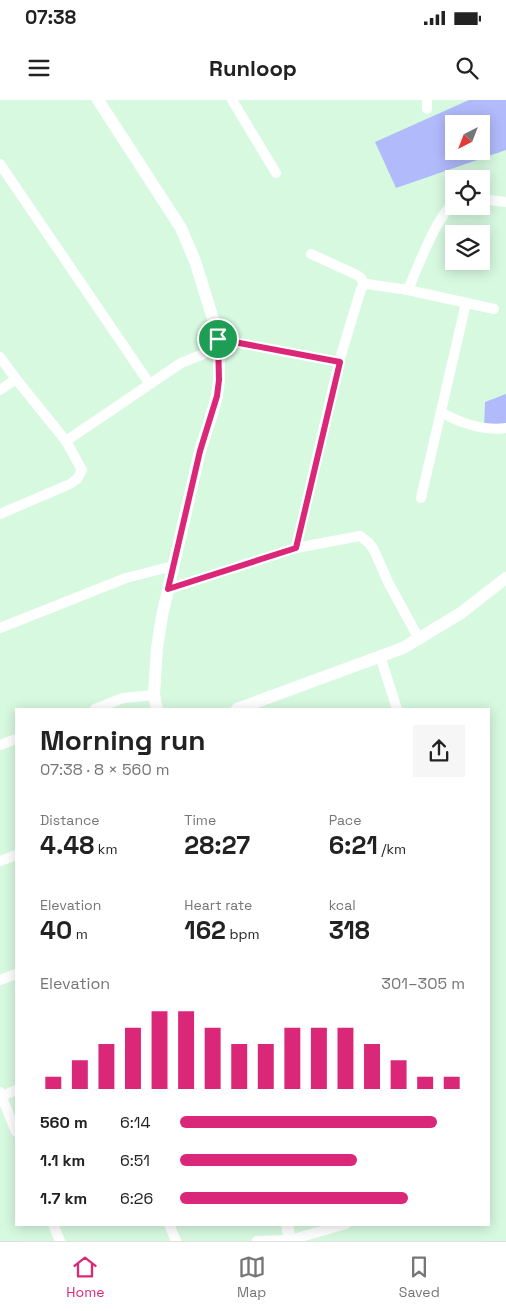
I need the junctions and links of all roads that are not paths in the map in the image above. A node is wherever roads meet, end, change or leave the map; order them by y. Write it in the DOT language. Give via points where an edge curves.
graph roads {
  1 [pos="98,100"];
  2 [pos="232,100"];
  3 [pos="0,164"];
  4 [pos="276,173"];
  5 [pos="490,200"];
  6 [pos="506,202"];
  7 [pos="445,213"];
  8 [pos="311,254"];
  9 [pos="364,284"];
  10 [pos="408,290"];
  11 [pos="466,303"];
  12 [pos="494,309"];
  13 [pos="218,344"];
  14 [pos="0,357"];
  15 [pos="340,362"];
  16 [pos="16,379"];
  17 [pos="150,383"];
  18 [pos="0,390"];
  19 [pos="441,412"];
  20 [pos="506,428"];
  21 [pos="66,441"];
  22 [pos="421,498"];
  23 [pos="0,514"];
  24 [pos="296,548"];
  25 [pos="173,566"];
  26 [pos="506,578"];
  27 [pos="168,589"];
  28 [pos="0,628"];
  29 [pos="419,639"];
  30 [pos="380,656"];
  31 [pos="154,695"];
  32 [pos="98,708"];
  33 [pos="157,708"];
  34 [pos="240,708"];
  35 [pos="397,708"];
  36 [pos="15,739"];
  37 [pos="0,745"];
  38 [pos="15,855"];
  39 [pos="0,861"];
  40 [pos="15,974"];
  41 [pos="0,980"];
  42 [pos="15,1090"];
  43 [pos="1,1095"];
  44 [pos="15,1130"];
  45 [pos="54,1226"];
  46 [pos="170,1226"];
  47 [pos="288,1226"];
  48 [pos="339,1226"];
  49 [pos="290,1240"];
  50 [pos="60,1241"];
  51 [pos="176,1241"];
  52 [pos="257,1241"];
  1 -- 13 [label="street" via="181,228 198,268"];
  2 -- 4 [label="street"];
  3 -- 17 [label="street"];
  5 -- 6 [label="street"];
  7 -- 10 [label="street"];
  8 -- 9 [label="street" via="357,274"];
  9 -- 10 [label="street"];
  9 -- 15 [label="street"];
  10 -- 11 [label="street"];
  11 -- 12 [label="street"];
  11 -- 19 [label="street"];
  13 -- 15 [label="street"];
  13 -- 17 [label="street"];
  13 -- 25 [label="street" via="217,396 200,451"];
  14 -- 16 [label="street"];
  15 -- 24 [label="street"];
  16 -- 18 [label="street"];
  16 -- 21 [label="street"];
  17 -- 21 [label="street"];
  19 -- 20 [label="street" via="458,422"];
  19 -- 22 [label="street"];
  21 -- 23 [label="street" via="82,470 77,479"];
  24 -- 27 [label="street"];
  24 -- 29 [label="street" via="357,536 365,538"];
  25 -- 27 [label="street"];
  25 -- 28 [label="street" via="126,578"];
  26 -- 29 [label="street" via="461,613"];
  27 -- 31 [label="street" via="157,648"];
  29 -- 30 [label="street"];
  30 -- 34 [label="street"];
  30 -- 35 [label="street"];
  31 -- 32 [label="street" via="123,698"];
  31 -- 33 [label="street"];
  36 -- 37 [label="street"];
  38 -- 39 [label="street"];
  40 -- 41 [label="street"];
  42 -- 43 [label="street"];
  43 -- 44 [label="street"];
  45 -- 50 [label="street"];
  46 -- 51 [label="street"];
  47 -- 49 [label="street"];
  48 -- 49 [label="street"];
  49 -- 52 [label="street"];
}
